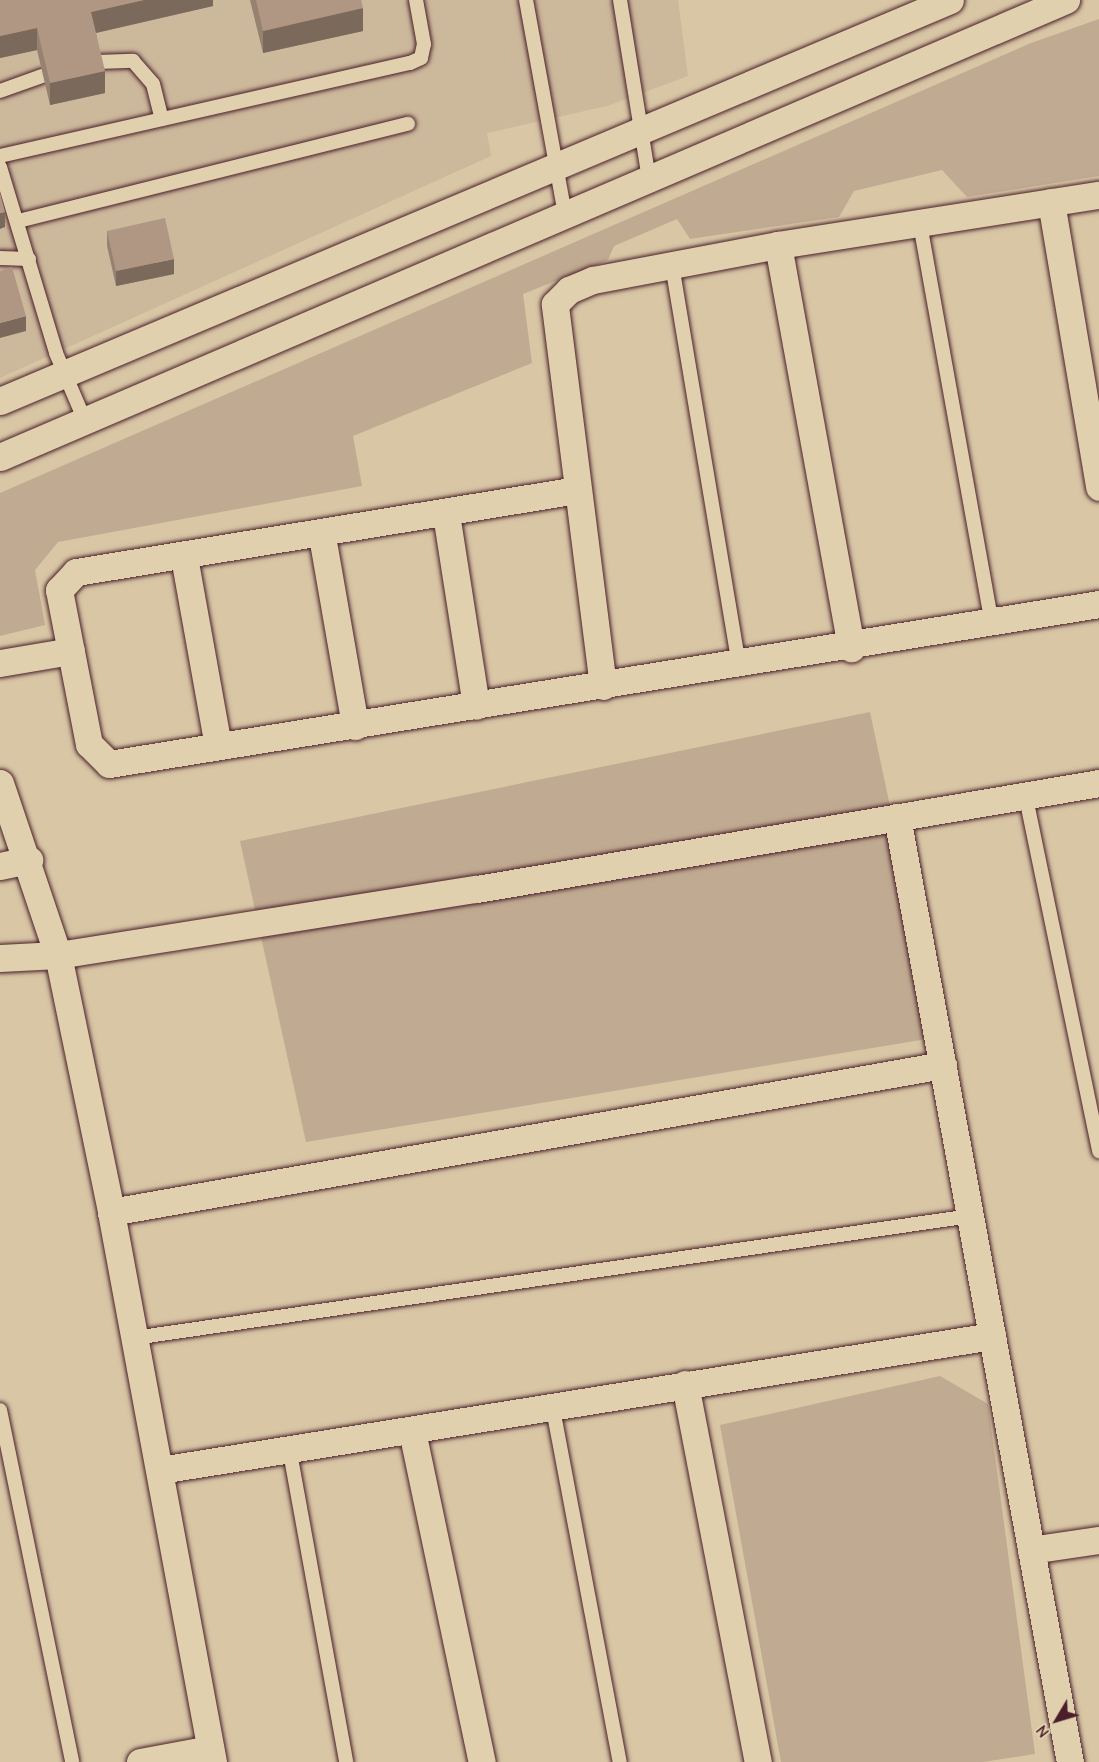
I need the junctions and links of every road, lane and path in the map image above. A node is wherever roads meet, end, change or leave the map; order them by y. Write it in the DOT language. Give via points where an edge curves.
graph roads {
  1 [pos="416,0"];
  2 [pos="526,0"];
  3 [pos="621,0"];
  4 [pos="950,0"];
  5 [pos="1066,0"];
  6 [pos="97,62"];
  7 [pos="42,76"];
  8 [pos="0,91"];
  9 [pos="162,119"];
  10 [pos="408,124"];
  11 [pos="640,130"];
  12 [pos="0,156"];
  13 [pos="555,166"];
  14 [pos="0,167"];
  15 [pos="648,179"];
  16 [pos="1099,195"];
  17 [pos="1051,202"];
  18 [pos="565,215"];
  19 [pos="18,221"];
  20 [pos="920,224"];
  21 [pos="778,245"];
  22 [pos="0,258"];
  23 [pos="29,259"];
  24 [pos="672,265"];
  25 [pos="67,373"];
  26 [pos="0,401"];
  27 [pos="84,421"];
  28 [pos="0,457"];
  29 [pos="1099,487"];
  30 [pos="577,490"];
  31 [pos="446,514"];
  32 [pos="322,536"];
  33 [pos="184,557"];
  34 [pos="1099,604"];
  35 [pos="992,623"];
  36 [pos="851,648"];
  37 [pos="71,651"];
  38 [pos="0,663"];
  39 [pos="739,666"];
  40 [pos="603,686"];
  41 [pos="477,706"];
  42 [pos="355,726"];
  43 [pos="218,746"];
  44 [pos="0,783"];
  45 [pos="1099,783"];
  46 [pos="1025,793"];
  47 [pos="897,817"];
  48 [pos="29,860"];
  49 [pos="0,866"];
  50 [pos="58,955"];
  51 [pos="0,958"];
  52 [pos="943,1065"];
  53 [pos="1099,1151"];
  54 [pos="111,1212"];
  55 [pos="970,1216"];
  56 [pos="992,1336"];
  57 [pos="134,1338"];
  58 [pos="685,1384"];
  59 [pos="0,1410"];
  60 [pos="553,1410"];
  61 [pos="412,1431"];
  62 [pos="289,1447"];
  63 [pos="160,1470"];
  64 [pos="1099,1540"];
  65 [pos="1031,1550"];
  66 [pos="211,1756"];
  67 [pos="72,1762"];
  68 [pos="140,1762"];
  69 [pos="346,1762"];
  70 [pos="482,1762"];
  71 [pos="620,1762"];
  72 [pos="758,1762"];
  73 [pos="1071,1762"];
  1 -- 9 [label="lane" via="424,44 421,58"];
  2 -- 13 [label="lane"];
  3 -- 11 [label="lane"];
  4 -- 11 [label="street"];
  5 -- 15 [label="street"];
  6 -- 9 [label="lane" via="133,61 153,84"];
  7 -- 8 [label="lane"];
  9 -- 12 [label="lane"];
  10 -- 19 [label="lane"];
  11 -- 13 [label="street"];
  11 -- 15 [label="lane"];
  13 -- 18 [label="lane"];
  13 -- 25 [label="street"];
  14 -- 19 [label="lane"];
  15 -- 18 [label="street"];
  16 -- 17 [label="street"];
  17 -- 20 [label="street"];
  17 -- 29 [label="street"];
  18 -- 27 [label="street"];
  19 -- 23 [label="lane"];
  20 -- 21 [label="street"];
  20 -- 35 [label="lane"];
  21 -- 24 [label="street"];
  21 -- 36 [label="street"];
  22 -- 23 [label="lane"];
  23 -- 25 [label="lane" via="56,353"];
  24 -- 30 [label="street" via="593,280 569,290 555,304"];
  24 -- 39 [label="lane"];
  25 -- 26 [label="street"];
  25 -- 27 [label="lane"];
  27 -- 28 [label="street"];
  30 -- 31 [label="street"];
  30 -- 40 [label="street"];
  31 -- 32 [label="street"];
  31 -- 41 [label="street"];
  32 -- 33 [label="street"];
  32 -- 42 [label="street"];
  33 -- 37 [label="street" via="76,572 65,580 59,590"];
  33 -- 43 [label="street"];
  34 -- 35 [label="street"];
  35 -- 36 [label="street"];
  36 -- 39 [label="street"];
  37 -- 38 [label="street"];
  37 -- 43 [label="street" via="89,744 96,757 109,764"];
  39 -- 40 [label="street"];
  40 -- 41 [label="street"];
  41 -- 42 [label="street"];
  42 -- 43 [label="street"];
  44 -- 48 [label="street"];
  45 -- 46 [label="street"];
  46 -- 47 [label="street"];
  46 -- 53 [label="lane"];
  47 -- 50 [label="street"];
  47 -- 52 [label="street"];
  48 -- 49 [label="street"];
  48 -- 50 [label="street"];
  50 -- 51 [label="street"];
  50 -- 54 [label="street"];
  52 -- 54 [label="street"];
  52 -- 55 [label="street"];
  54 -- 57 [label="street"];
  55 -- 56 [label="street"];
  55 -- 57 [label="lane"];
  56 -- 58 [label="street"];
  56 -- 65 [label="street"];
  57 -- 63 [label="street"];
  58 -- 60 [label="street"];
  58 -- 72 [label="street"];
  59 -- 67 [label="lane"];
  60 -- 61 [label="street"];
  60 -- 71 [label="lane"];
  61 -- 62 [label="street"];
  61 -- 70 [label="street"];
  62 -- 63 [label="street"];
  62 -- 69 [label="lane"];
  63 -- 66 [label="street"];
  64 -- 65 [label="street"];
  65 -- 73 [label="street"];
  66 -- 68 [label="street"];
}
